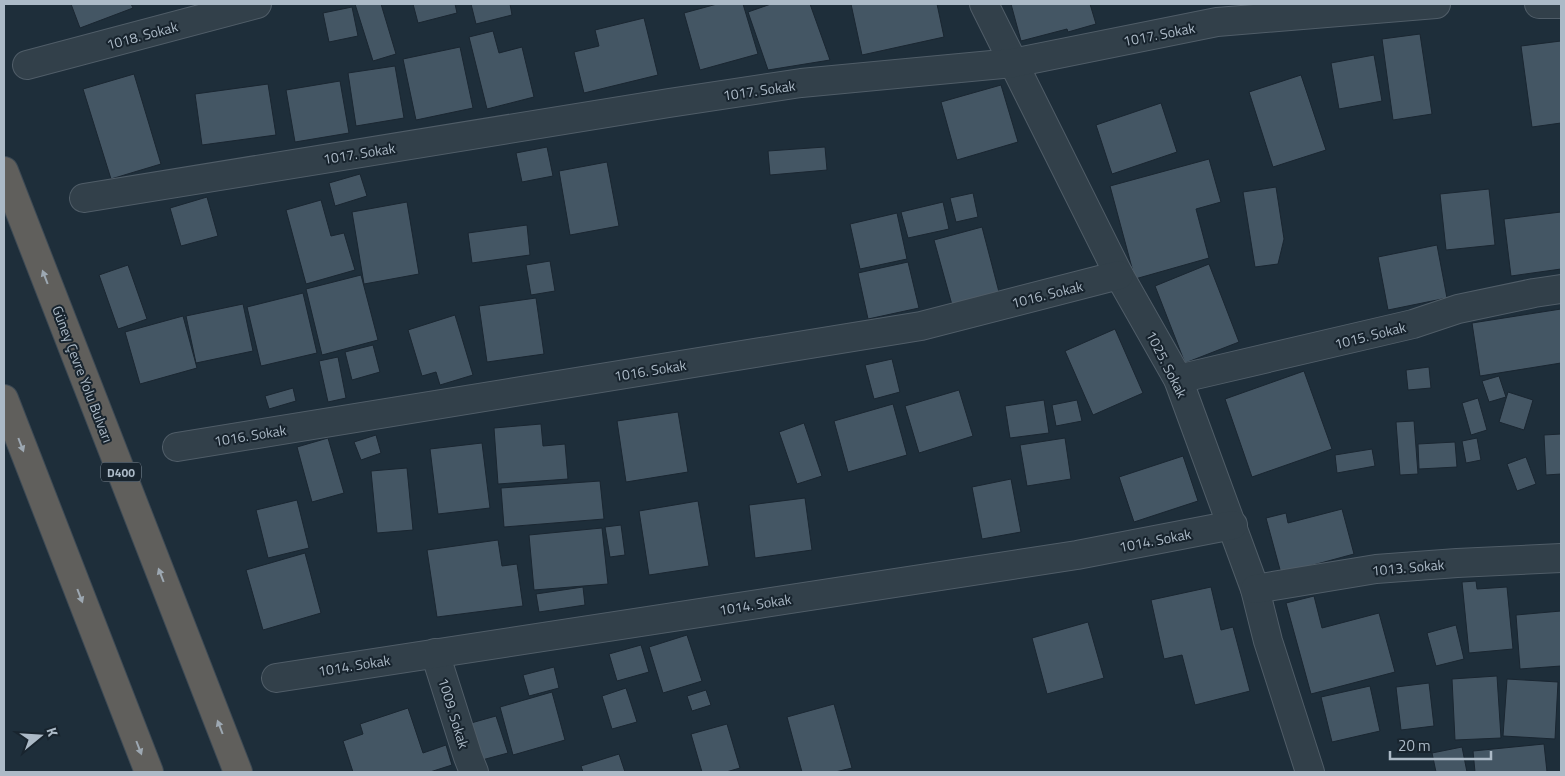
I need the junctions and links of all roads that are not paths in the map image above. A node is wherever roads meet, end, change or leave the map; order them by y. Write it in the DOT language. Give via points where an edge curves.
graph roads {
  1 [pos="257,4"];
  2 [pos="984,4"];
  3 [pos="1436,4"];
  4 [pos="1540,4"];
  5 [pos="1561,4"];
  6 [pos="1215,13"];
  7 [pos="1013,64"];
  8 [pos="27,65"];
  9 [pos="4,172"];
  10 [pos="84,198"];
  11 [pos="1119,275"];
  12 [pos="1561,289"];
  13 [pos="1178,379"];
  14 [pos="4,399"];
  15 [pos="177,447"];
  16 [pos="1233,525"];
  17 [pos="1561,558"];
  18 [pos="1255,589"];
  19 [pos="435,653"];
  20 [pos="276,678"];
  21 [pos="149,772"];
  22 [pos="238,772"];
  23 [pos="474,772"];
  24 [pos="1310,772"];
  1 -- 8 [label="street, 1018. Sokak"];
  2 -- 7 [label="street, 1025. Sokak"];
  3 -- 6 [label="street, 1017. Sokak"];
  4 -- 5 [label="street"];
  6 -- 7 [label="street, 1017. Sokak"];
  7 -- 10 [label="street, 1017. Sokak" via="801,84 668,103"];
  7 -- 11 [label="street, 1025. Sokak"];
  22 -- 9 [label="highway, Güney Çevre Yolu Bulvarı / D400, one-way"];
  11 -- 13 [label="street, 1025. Sokak"];
  11 -- 15 [label="street, 1016. Sokak" via="921,326"];
  12 -- 13 [label="street, 1015. Sokak" via="1458,309 1404,326"];
  13 -- 16 [label="street, 1025. Sokak"];
  14 -- 21 [label="highway, one-way"];
  16 -- 18 [label="street, 1025. Sokak"];
  16 -- 19 [label="street, 1014. Sokak" via="1077,555"];
  17 -- 18 [label="street, 1013. Sokak" via="1376,569"];
  18 -- 24 [label="street, 1025. Sokak" via="1268,642"];
  19 -- 20 [label="street, 1014. Sokak"];
  19 -- 23 [label="street, 1009. Sokak"];
}
